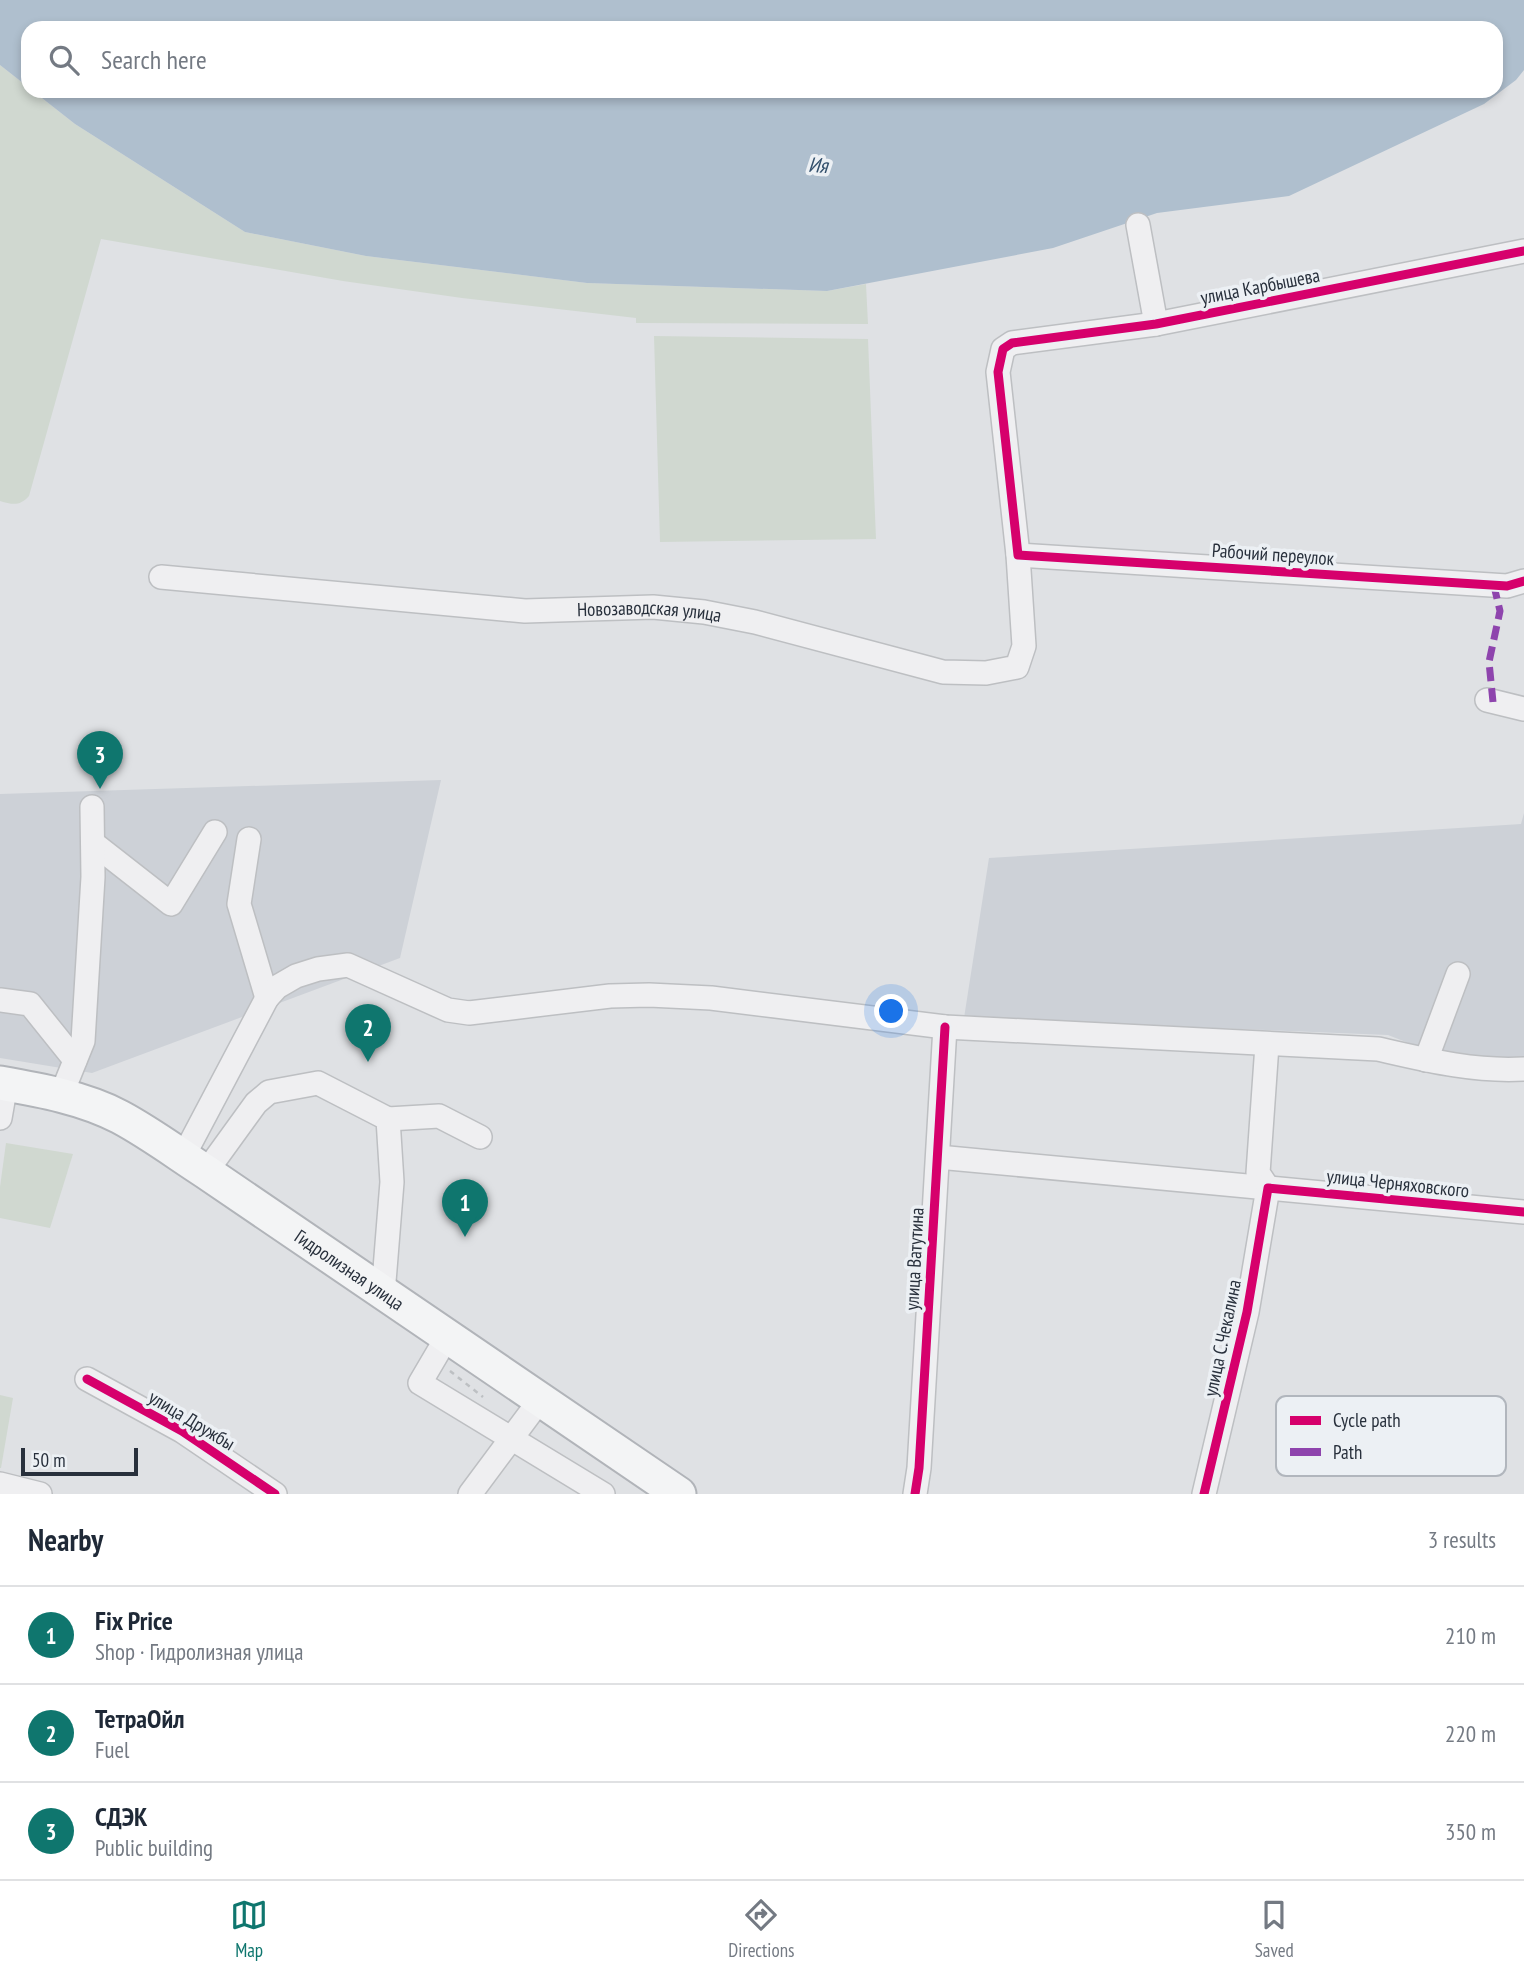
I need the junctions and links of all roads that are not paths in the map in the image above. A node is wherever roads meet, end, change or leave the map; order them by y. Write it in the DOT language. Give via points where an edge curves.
graph roads {
  1 [pos="1138,225"];
  2 [pos="1524,251"];
  3 [pos="1156,324"];
  4 [pos="1018,555"];
  5 [pos="161,577"];
  6 [pos="1524,581"];
  7 [pos="1487,700"];
  8 [pos="1524,709"];
  9 [pos="93,807"];
  10 [pos="215,832"];
  11 [pos="249,839"];
  12 [pos="93,843"];
  13 [pos="1458,974"];
  14 [pos="267,998"];
  15 [pos="0,1000"];
  16 [pos="945,1027"];
  17 [pos="1267,1045"];
  18 [pos="75,1060"];
  19 [pos="1426,1060"];
  20 [pos="1524,1069"];
  21 [pos="3,1084"];
  22 [pos="57,1095"];
  23 [pos="0,1118"];
  24 [pos="387,1119"];
  25 [pos="480,1137"];
  26 [pos="938,1157"];
  27 [pos="195,1165"];
  28 [pos="1268,1188"];
  29 [pos="1524,1212"];
  30 [pos="383,1294"];
  31 [pos="441,1348"];
  32 [pos="88,1380"];
  33 [pos="540,1400"];
  34 [pos="511,1438"];
  35 [pos="0,1484"];
  36 [pos="40,1494"];
  37 [pos="275,1494"];
  38 [pos="470,1494"];
  39 [pos="603,1494"];
  40 [pos="679,1494"];
  41 [pos="915,1494"];
  42 [pos="1204,1494"];
  1 -- 3 [label="street"];
  2 -- 3 [label="street, улица Карбышева"];
  3 -- 4 [label="street, улица Карбышева" via="1012,343 1003,349 998,372"];
  4 -- 5 [label="street, Новозаводская улица" via="1024,646 1017,667 986,673 943,672 704,612 653,607 525,611"];
  4 -- 6 [label="street, Рабочий переулок" via="1507,586"];
  7 -- 8 [label="street"];
  9 -- 12 [label="street"];
  10 -- 12 [label="street" via="170,904"];
  11 -- 14 [label="street" via="239,904"];
  12 -- 18 [label="street" via="83,1041"];
  13 -- 19 [label="street"];
  14 -- 16 [label="street" via="296,976 348,965 448,1010 469,1013 649,995 710,998"];
  14 -- 27 [label="street"];
  15 -- 18 [label="street" via="30,1004"];
  16 -- 17 [label="street"];
  16 -- 26 [label="street, улица Ватутина"];
  17 -- 19 [label="street" via="1378,1049"];
  17 -- 28 [label="street" via="1258,1173"];
  18 -- 22 [label="street"];
  19 -- 20 [label="street"];
  21 -- 22 [label="highway, Гидролизная улица"];
  21 -- 23 [label="street"];
  22 -- 27 [label="highway, Гидролизная улица" via="118,1116"];
  24 -- 25 [label="street" via="439,1116"];
  24 -- 27 [label="street" via="318,1083 269,1093"];
  24 -- 30 [label="street" via="392,1182"];
  26 -- 28 [label="street, улица Черняховского"];
  26 -- 41 [label="street, улица Ватутина"];
  27 -- 30 [label="highway, Гидролизная улица"];
  28 -- 29 [label="street, улица Черняховского"];
  28 -- 42 [label="street, улица С.Чекалина" via="1247,1312"];
  30 -- 31 [label="highway, Гидролизная улица"];
  31 -- 33 [label="highway, Гидролизная улица"];
  31 -- 34 [label="street" via="420,1383"];
  32 -- 37 [label="street, улица Дружбы" via="182,1431"];
  33 -- 34 [label="street"];
  33 -- 40 [label="highway, Гидролизная улица"];
  34 -- 38 [label="street"];
  34 -- 39 [label="street"];
  35 -- 36 [label="street"];
}
